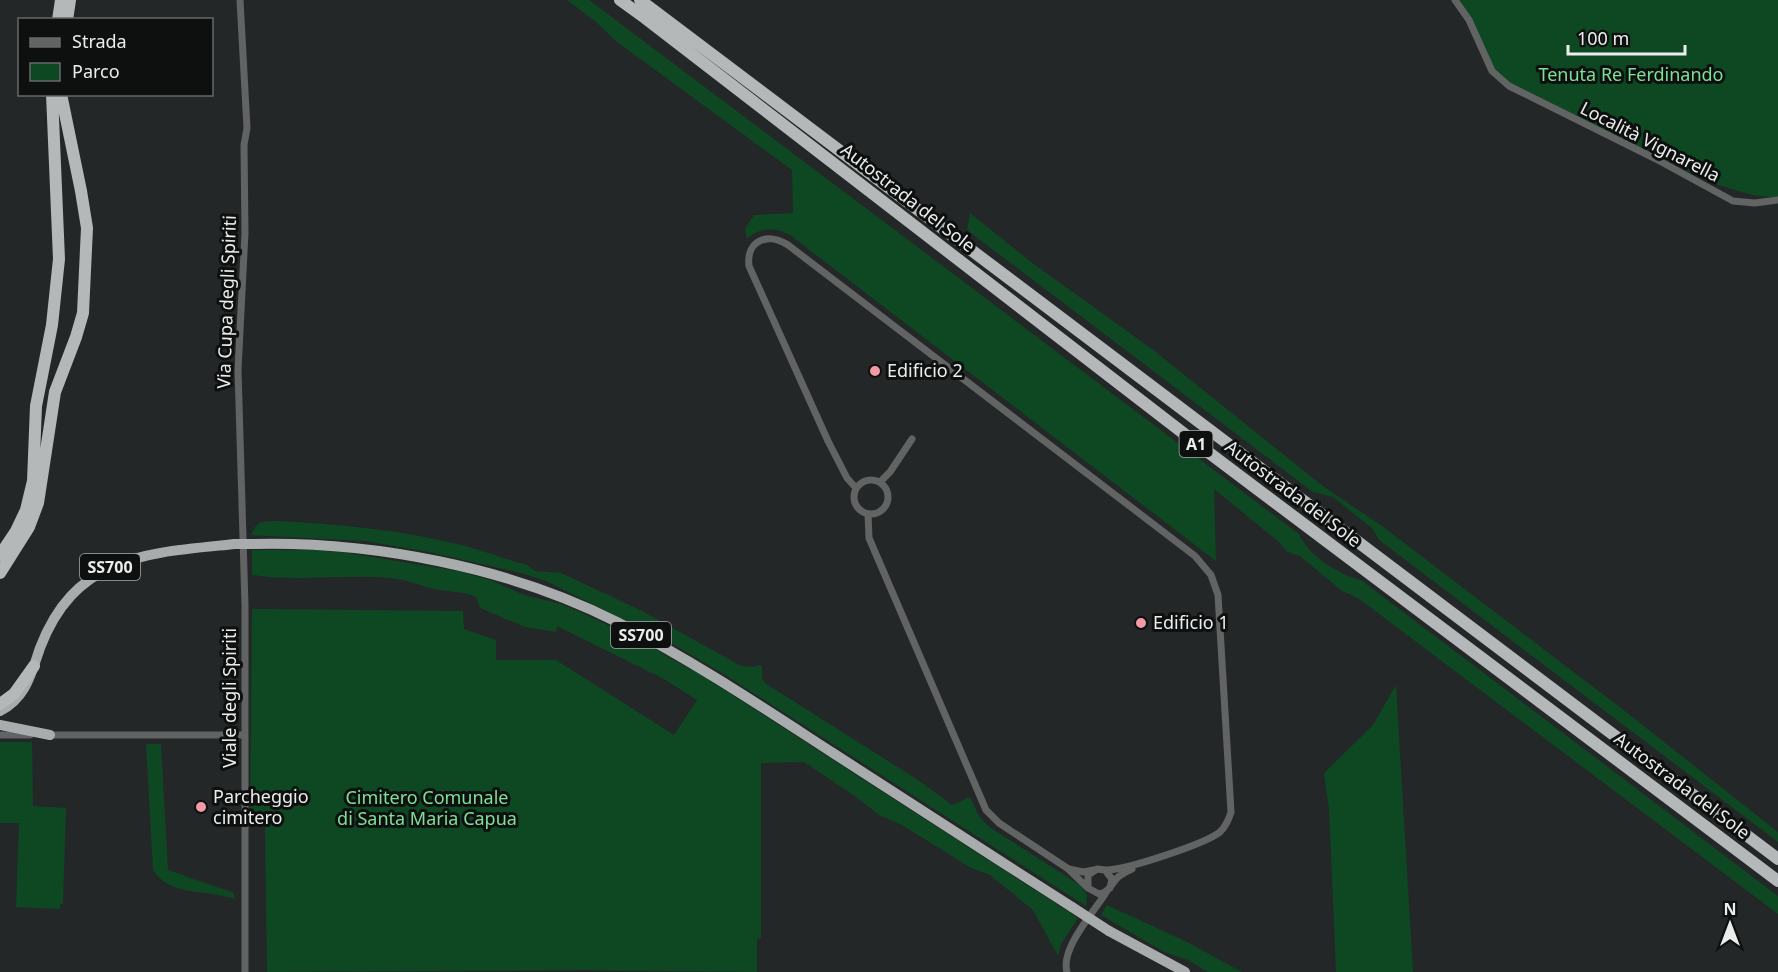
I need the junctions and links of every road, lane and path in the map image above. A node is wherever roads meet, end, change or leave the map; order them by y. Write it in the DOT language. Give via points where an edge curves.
graph roads {
  1 [pos="61,0"];
  2 [pos="70,0"];
  3 [pos="240,0"];
  4 [pos="620,0"];
  5 [pos="640,0"];
  6 [pos="1455,0"];
  7 [pos="58,18"];
  8 [pos="67,18"];
  9 [pos="52,96"];
  10 [pos="61,96"];
  11 [pos="1778,201"];
  12 [pos="912,439"];
  13 [pos="879,482"];
  14 [pos="856,488"];
  15 [pos="868,514"];
  16 [pos="0,555"];
  17 [pos="0,573"];
  18 [pos="245,605"];
  19 [pos="34,666"];
  20 [pos="0,704"];
  21 [pos="0,711"];
  22 [pos="0,725"];
  23 [pos="0,735"];
  24 [pos="50,735"];
  25 [pos="244,735"];
  26 [pos="1778,859"];
  27 [pos="1136,865"];
  28 [pos="1067,868"];
  29 [pos="1094,870"];
  30 [pos="1105,870"];
  31 [pos="1778,880"];
  32 [pos="1090,889"];
  33 [pos="1109,889"];
  34 [pos="1093,912"];
  35 [pos="245,972"];
  36 [pos="1067,972"];
  37 [pos="1185,972"];
  1 -- 7 [label="highway"];
  2 -- 8 [label="highway"];
  3 -- 18 [label="street, Via Cupa degli Spiriti" via="247,128 238,370"];
  4 -- 31 [label="highway, Autostrada del Sole / A1" via="1200,447"];
  5 -- 26 [label="highway, Autostrada del Sole / A1"];
  6 -- 11 [label="street, Località Vignarella" via="1492,71 1509,86 1733,201"];
  9 -- 16 [label="highway" via="59,260 52,325 36,406 33,481 26,510"];
  10 -- 17 [label="highway" via="87,228 83,313 55,392 38,503 29,527"];
  12 -- 13 [label="street"];
  13 -- 14 [label="street" via="864,481"];
  13 -- 15 [label="street" via="887,491 887,502 879,512"];
  14 -- 15 [label="street" via="855,504"];
  14 -- 27 [label="street" via="823,431 749,266 752,249 760,240 775,238 788,245 1195,556 1211,575 1218,595 1231,812 1221,831 1213,836"];
  15 -- 28 [label="street" via="869,538 986,810 999,823"];
  18 -- 25 [label="street, Viale degli Spiriti"];
  19 -- 20 [label="highway" via="14,693"];
  19 -- 21 [label="highway, SS700" via="23,692"];
  19 -- 37 [label="highway, SS700, bridge" via="49,628 84,583 108,567 141,556 235,544 340,546 479,570 615,621 736,690 1109,931"];
  22 -- 24 [label="highway"];
  23 -- 24 [label="street"];
  24 -- 25 [label="street"];
  25 -- 35 [label="street, Viale degli Spiriti"];
  27 -- 30 [label="street"];
  27 -- 33 [label="street"];
  28 -- 29 [label="street"];
  28 -- 32 [label="street"];
  29 -- 30 [label="street"];
  29 -- 32 [label="street" via="1087,879"];
  30 -- 33 [label="street" via="1112,879"];
  32 -- 33 [label="street" via="1099,894"];
  32 -- 34 [label="street"];
  33 -- 34 [label="street"];
  34 -- 36 [label="street" via="1069,950"];
}
